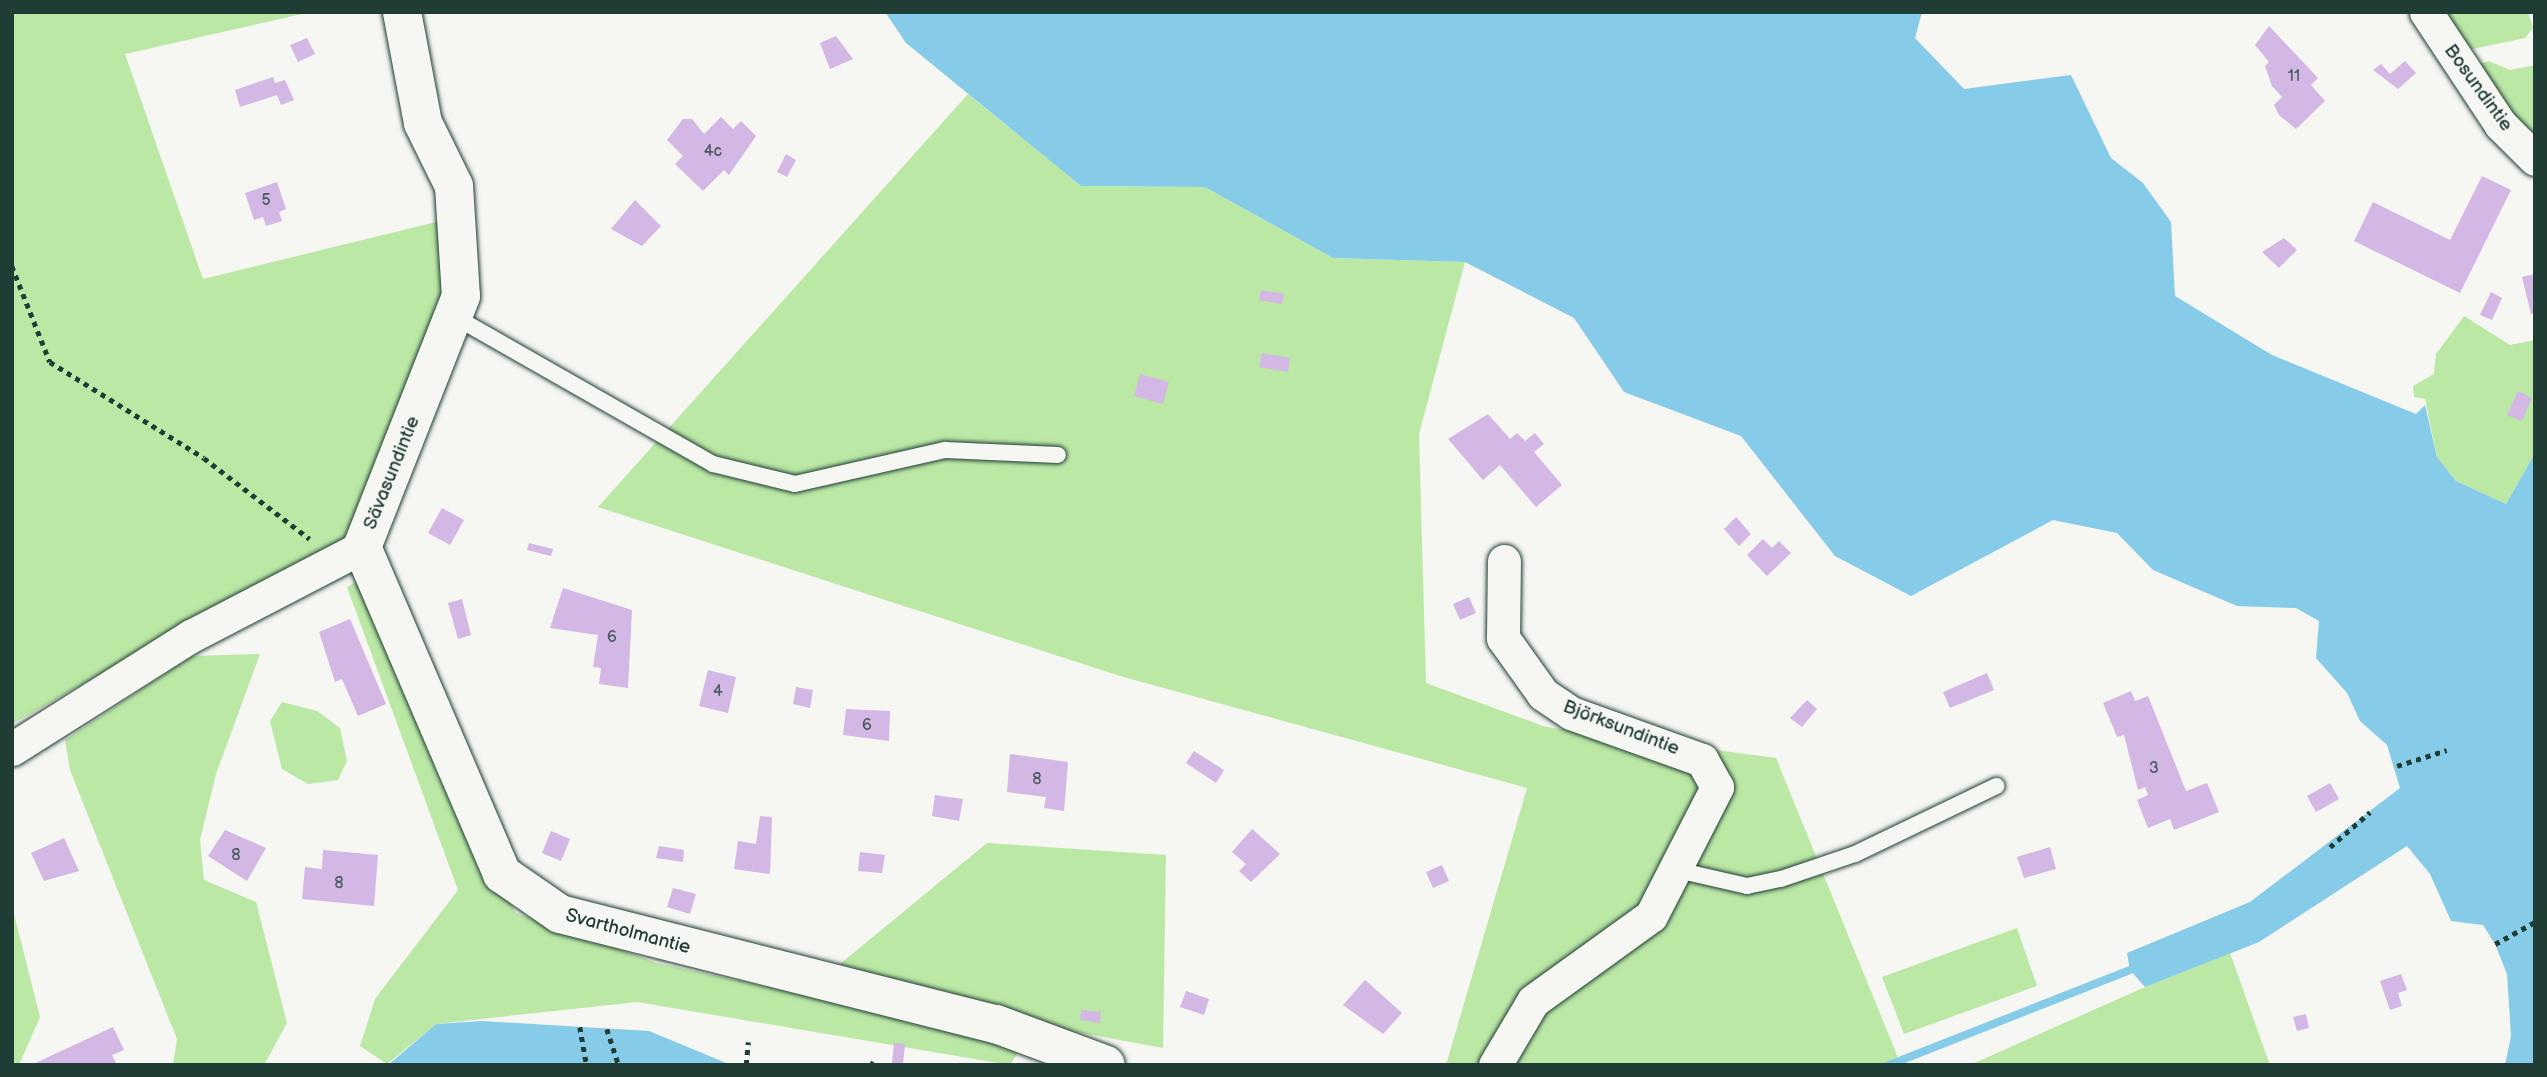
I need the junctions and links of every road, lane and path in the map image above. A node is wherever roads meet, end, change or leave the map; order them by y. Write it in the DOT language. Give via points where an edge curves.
graph roads {
  1 [pos="402,12"];
  2 [pos="2426,12"];
  3 [pos="2535,159"];
  4 [pos="12,266"];
  5 [pos="457,318"];
  6 [pos="1058,455"];
  7 [pos="357,552"];
  8 [pos="1504,561"];
  9 [pos="12,749"];
  10 [pos="2447,750"];
  11 [pos="2397,766"];
  12 [pos="1996,786"];
  13 [pos="2370,812"];
  14 [pos="2330,847"];
  15 [pos="1676,870"];
  16 [pos="2535,922"];
  17 [pos="2495,944"];
  18 [pos="580,1027"];
  19 [pos="607,1029"];
  20 [pos="748,1042"];
  21 [pos="587,1065"];
  22 [pos="619,1065"];
  23 [pos="746,1065"];
  24 [pos="1106,1065"];
  25 [pos="1495,1065"];
  1 -- 5 [label="street, Sävasundintie" via="423,123 454,187"];
  2 -- 3 [label="street, Bosundintie" via="2500,124"];
  4 -- 7 [label="path" via="50,362 204,457 305,537"];
  5 -- 6 [label="lane" via="713,464 795,484 944,450"];
  5 -- 7 [label="street, Sävasundintie"];
  7 -- 9 [label="street" via="191,636"];
  7 -- 24 [label="street, Svartholmantie" via="482,839 502,874 527,895 560,914 996,1024"];
  8 -- 15 [label="street, Björksundintie" via="1503,638 1543,694 1571,713 1673,746 1712,771 1713,803"];
  10 -- 11 [label="path"];
  12 -- 15 [label="lane" via="1856,854 1781,879 1748,886"];
  13 -- 14 [label="path"];
  15 -- 25 [label="street, Björksundintie" via="1651,916 1628,938 1533,1001"];
  16 -- 17 [label="path"];
  18 -- 21 [label="path"];
  19 -- 22 [label="path"];
  20 -- 23 [label="path"];
}
